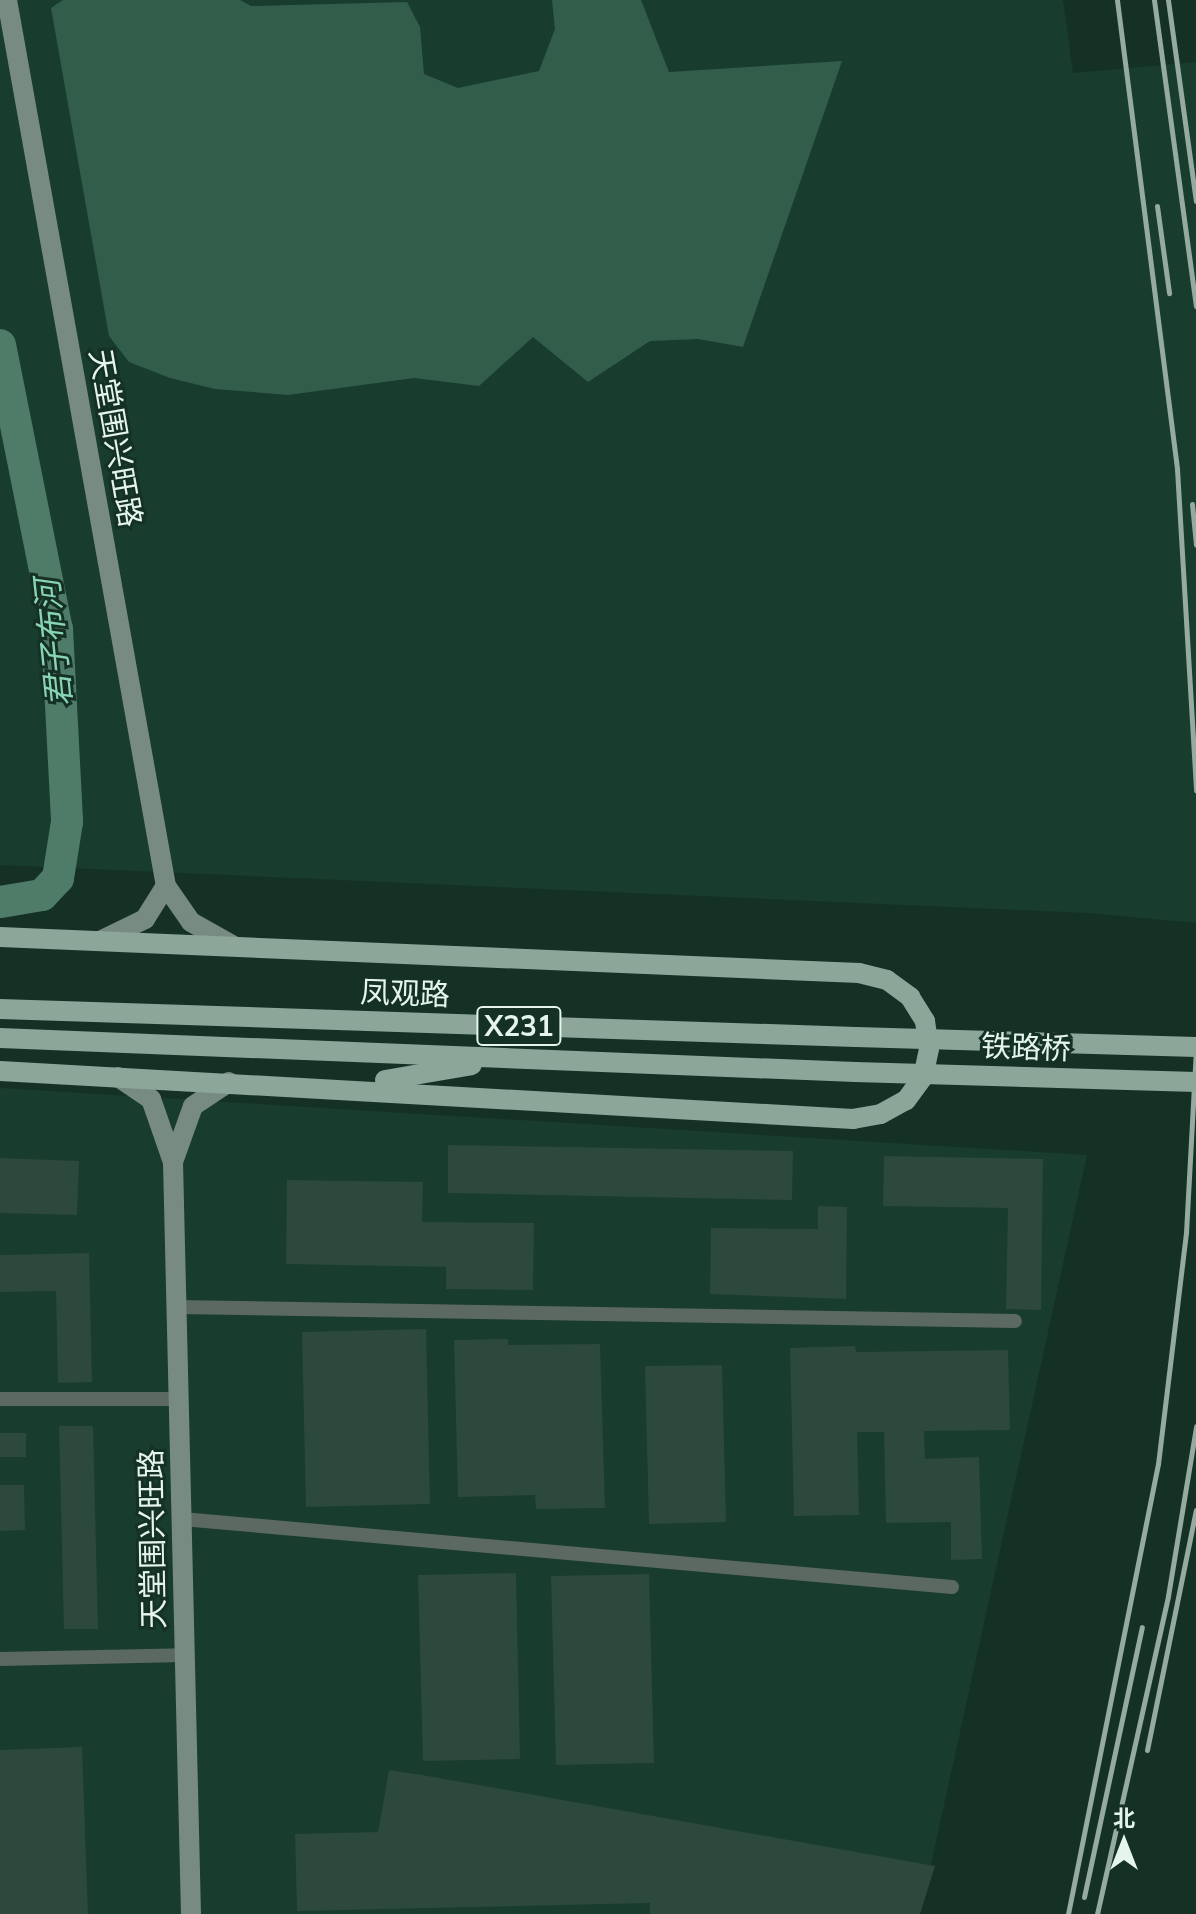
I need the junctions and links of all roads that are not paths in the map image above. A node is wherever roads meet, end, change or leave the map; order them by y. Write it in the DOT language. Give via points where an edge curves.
graph roads {
  1 [pos="7,0"];
  2 [pos="166,886"];
  3 [pos="0,937"];
  4 [pos="99,941"];
  5 [pos="243,947"];
  6 [pos="0,1009"];
  7 [pos="0,1038"];
  8 [pos="1196,1047"];
  9 [pos="510,1058"];
  10 [pos="0,1071"];
  11 [pos="855,1072"];
  12 [pos="114,1076"];
  13 [pos="236,1081"];
  14 [pos="1196,1082"];
  15 [pos="354,1086"];
  16 [pos="173,1162"];
  17 [pos="177,1307"];
  18 [pos="1015,1321"];
  19 [pos="0,1399"];
  20 [pos="179,1399"];
  21 [pos="182,1519"];
  22 [pos="952,1587"];
  23 [pos="185,1655"];
  24 [pos="0,1659"];
  25 [pos="191,1914"];
  1 -- 2 [label="street, 天堂围兴旺路"];
  2 -- 4 [label="street" via="135,927"];
  2 -- 5 [label="street" via="202,931"];
  3 -- 4 [label="main road"];
  4 -- 5 [label="main road"];
  5 -- 15 [label="main road" via="859,973 887,980 910,997 928,1035 927,1063 915,1089 894,1108 867,1118"];
  6 -- 8 [label="main road, 凤观路 / X231, bridge"];
  7 -- 9 [label="main road, 凤观路 / X231"];
  9 -- 11 [label="main road, 凤观路 / X231"];
  9 -- 15 [label="main road"];
  10 -- 12 [label="main road"];
  11 -- 14 [label="main road, 铁路桥 / X231, bridge"];
  12 -- 13 [label="main road"];
  12 -- 16 [label="street" via="151,1099"];
  13 -- 15 [label="main road"];
  13 -- 16 [label="street" via="216,1086 193,1106"];
  16 -- 17 [label="street, 天堂围兴旺路"];
  17 -- 18 [label="street"];
  17 -- 20 [label="street, 天堂围兴旺路"];
  19 -- 20 [label="street"];
  20 -- 21 [label="street, 天堂围兴旺路"];
  21 -- 22 [label="street"];
  21 -- 23 [label="street, 天堂围兴旺路"];
  23 -- 24 [label="street"];
  23 -- 25 [label="street, 天堂围兴旺路"];
}
